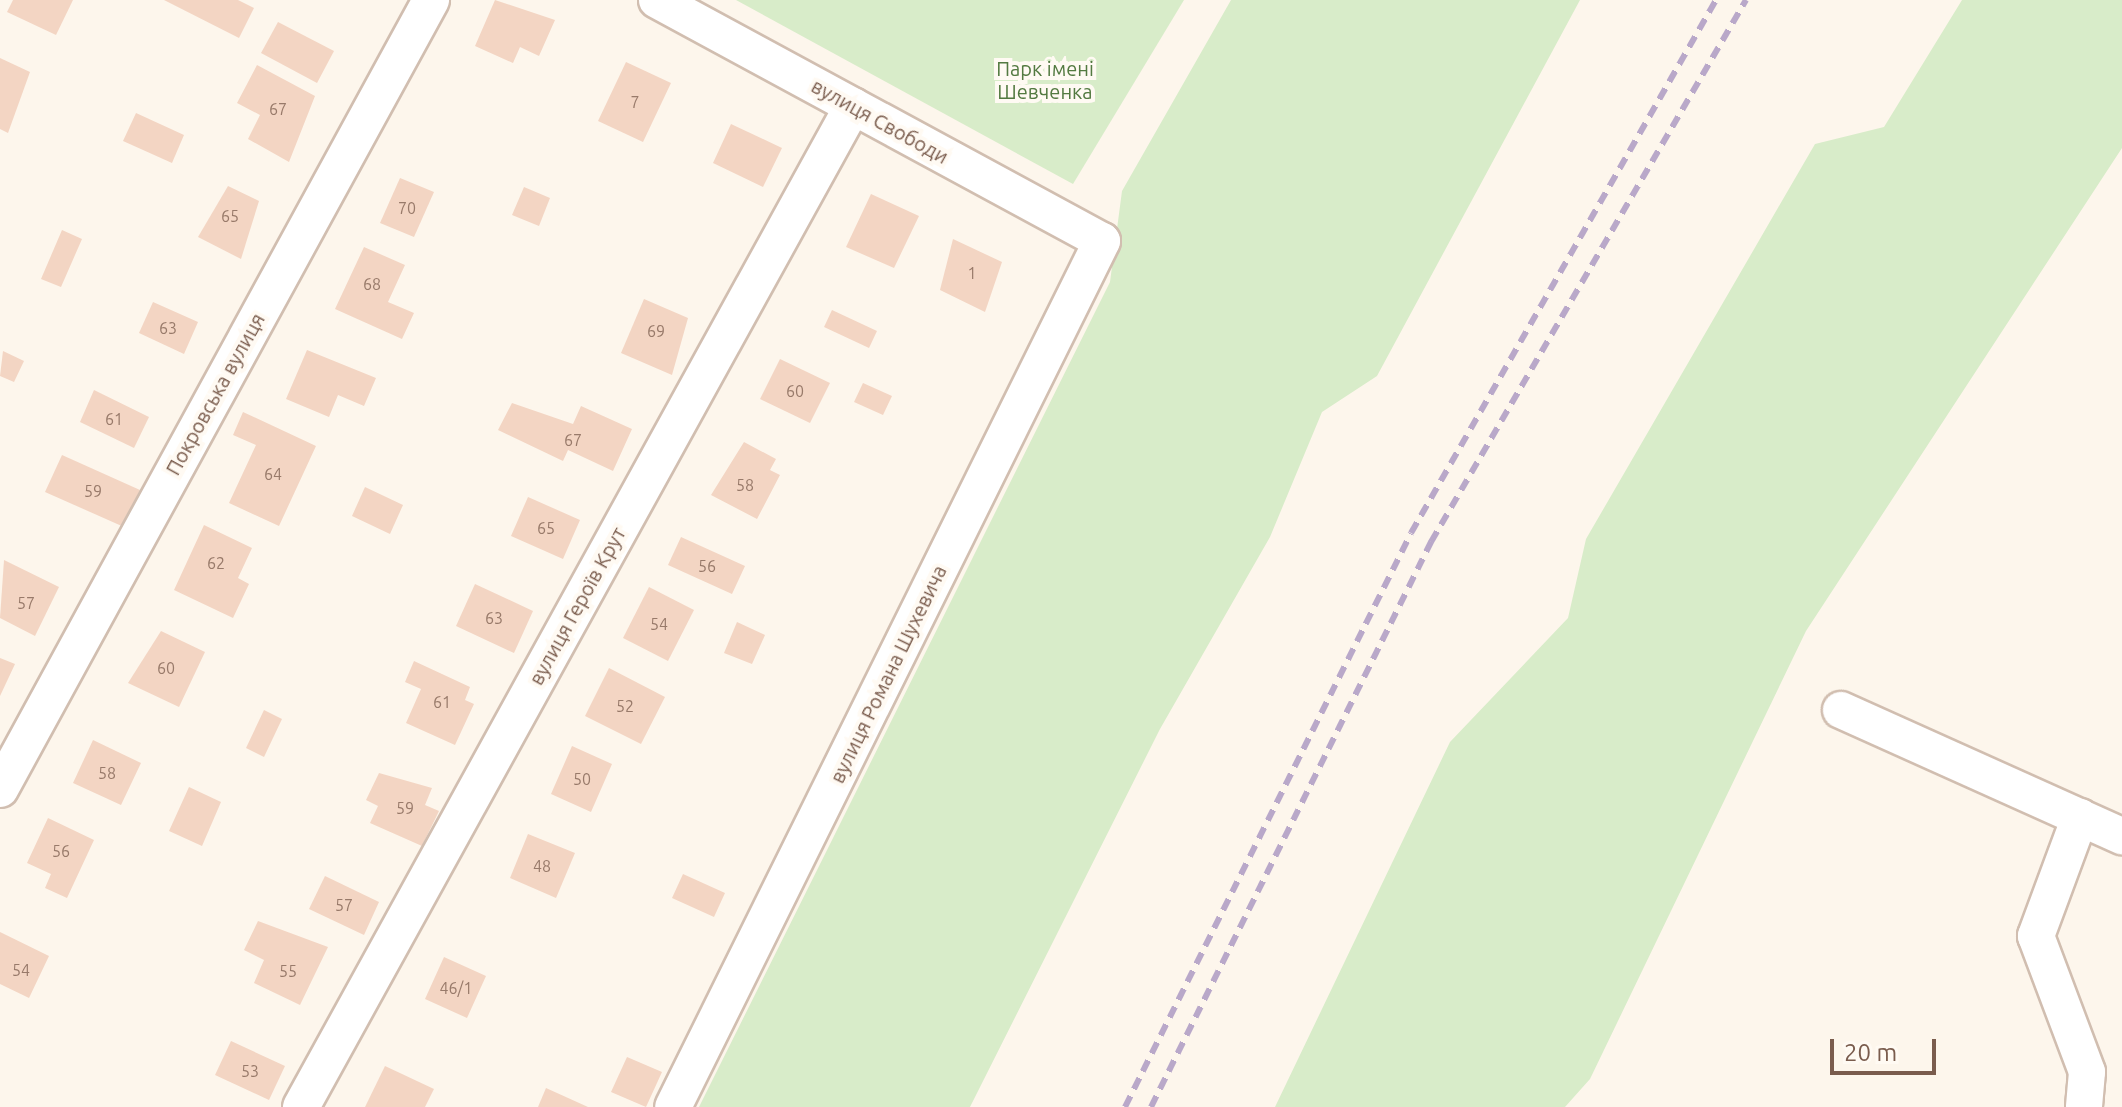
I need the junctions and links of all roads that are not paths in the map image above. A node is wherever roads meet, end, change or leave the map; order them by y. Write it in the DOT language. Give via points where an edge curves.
graph roads {
  1 [pos="431,0"];
  2 [pos="657,0"];
  3 [pos="853,106"];
  4 [pos="1102,241"];
  5 [pos="1841,710"];
  6 [pos="0,789"];
  7 [pos="2080,817"];
  8 [pos="2122,836"];
  9 [pos="301,1107"];
  10 [pos="673,1107"];
  11 [pos="2084,1107"];
  1 -- 6 [label="street, Покровська вулиця"];
  2 -- 3 [label="street, вулиця Свободи"];
  3 -- 4 [label="street, вулиця Свободи"];
  3 -- 9 [label="street, вулиця Героїв Крут"];
  4 -- 10 [label="street, вулиця Романа Шухевича"];
  5 -- 7 [label="street"];
  7 -- 8 [label="street"];
  7 -- 11 [label="street" via="2036,936 2087,1072"];
}
